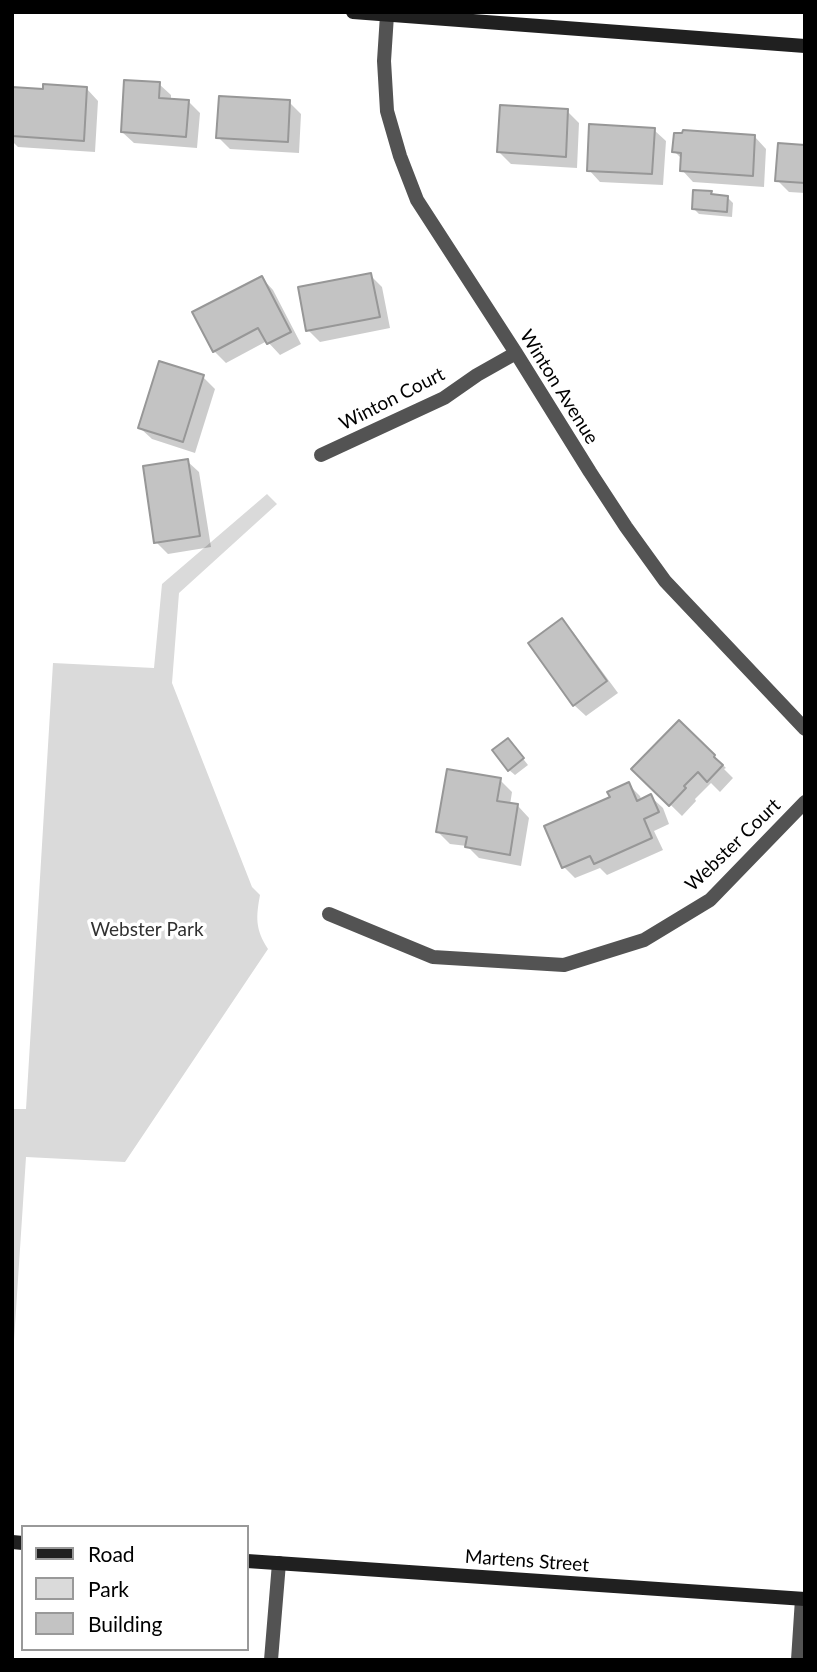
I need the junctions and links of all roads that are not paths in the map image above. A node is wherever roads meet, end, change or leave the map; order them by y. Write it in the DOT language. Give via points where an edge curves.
graph roads {
  1 [pos="353,12"];
  2 [pos="387,15"];
  3 [pos="805,46"];
  4 [pos="516,353"];
  5 [pos="321,456"];
  6 [pos="805,729"];
  7 [pos="805,802"];
  8 [pos="329,914"];
  9 [pos="248,1561"];
  10 [pos="279,1563"];
  11 [pos="803,1599"];
  12 [pos="271,1660"];
  13 [pos="798,1660"];
  1 -- 2 [label="street"];
  2 -- 3 [label="street"];
  2 -- 4 [label="street, Winton Avenue" via="387,111 400,156 417,200"];
  4 -- 5 [label="street, Winton Court" via="444,398"];
  4 -- 6 [label="street, Winton Avenue" via="597,483 665,580"];
  7 -- 8 [label="street, Webster Court" via="710,900 644,940 564,965 433,957"];
  9 -- 10 [label="street, Martens Street"];
  10 -- 11 [label="street, Martens Street"];
  10 -- 12 [label="street"];
  11 -- 13 [label="street"];
}
